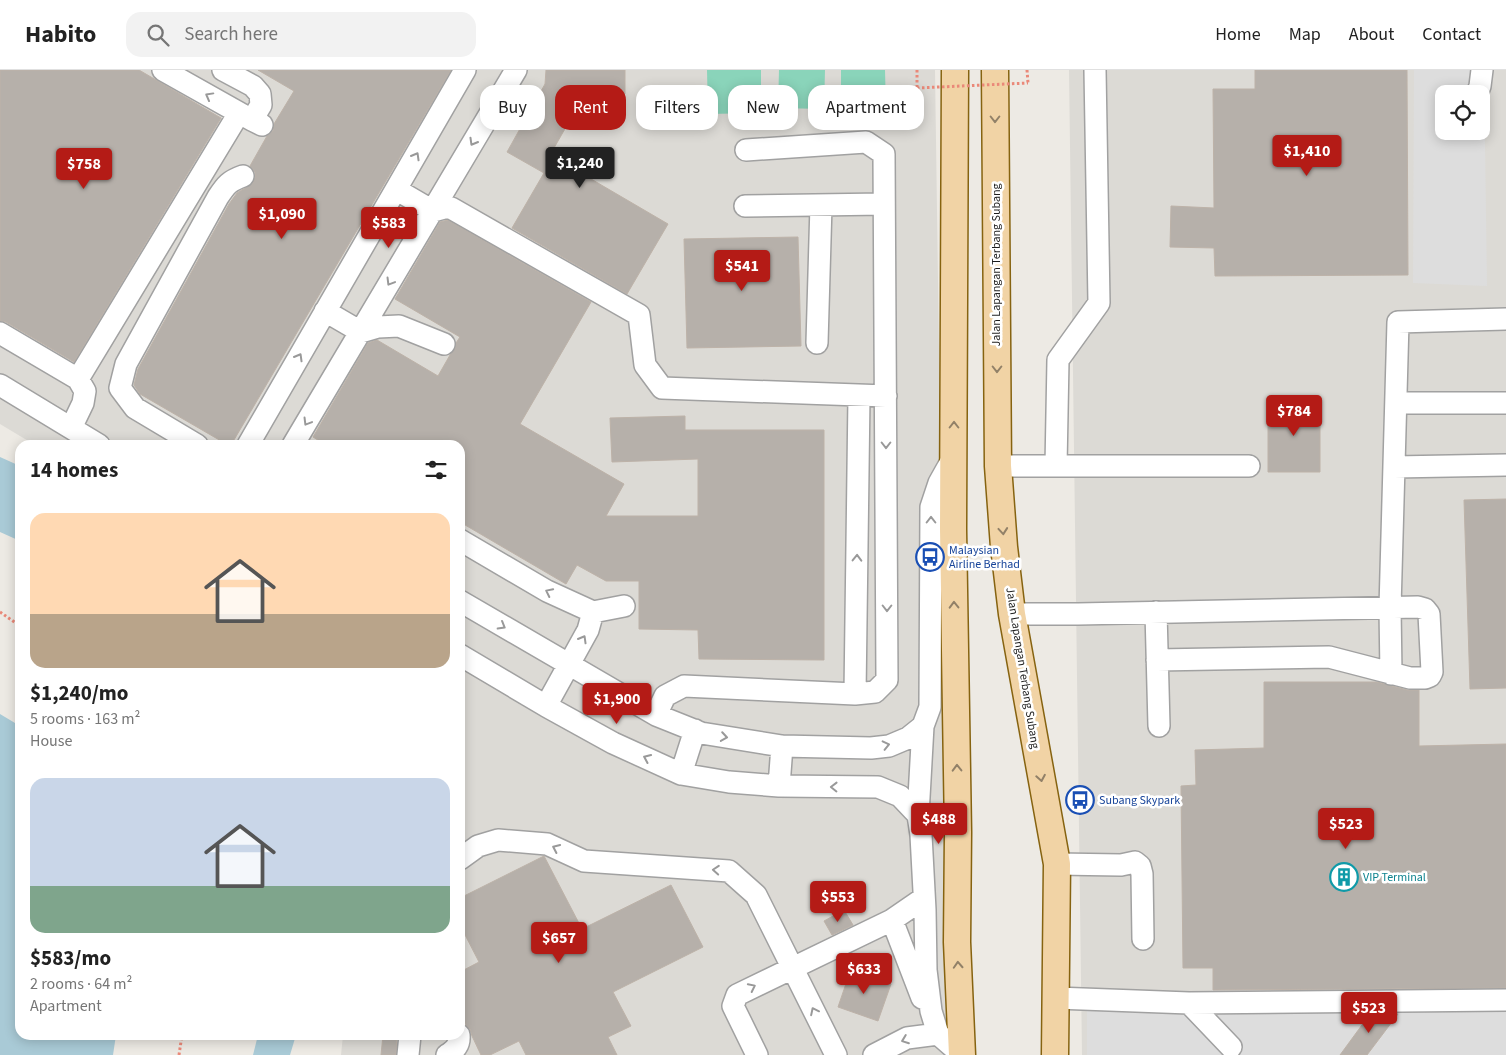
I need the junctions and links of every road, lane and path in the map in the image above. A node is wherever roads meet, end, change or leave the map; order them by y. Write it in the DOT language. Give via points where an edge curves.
graph roads {
  1 [pos="163,70"];
  2 [pos="223,70"];
  3 [pos="465,70"];
  4 [pos="516,70"];
  5 [pos="917,70"];
  6 [pos="955,70"];
  7 [pos="994,70"];
  8 [pos="1027,70"];
  9 [pos="1094,70"];
  10 [pos="1482,70"];
  11 [pos="1480,85"];
  12 [pos="251,119"];
  13 [pos="746,150"];
  14 [pos="243,176"];
  15 [pos="397,190"];
  16 [pos="884,204"];
  17 [pos="820,205"];
  18 [pos="745,206"];
  19 [pos="433,211"];
  20 [pos="325,312"];
  21 [pos="1506,319"];
  22 [pos="361,332"];
  23 [pos="0,333"];
  24 [pos="817,343"];
  25 [pos="444,344"];
  26 [pos="78,378"];
  27 [pos="0,385"];
  28 [pos="859,396"];
  29 [pos="886,396"];
  30 [pos="1506,403"];
  31 [pos="1396,404"];
  32 [pos="71,428"];
  33 [pos="91,440"];
  34 [pos="189,440"];
  35 [pos="251,440"];
  36 [pos="297,440"];
  37 [pos="953,458"];
  38 [pos="1506,465"];
  39 [pos="998,466"];
  40 [pos="1056,466"];
  41 [pos="1249,466"];
  42 [pos="1394,467"];
  43 [pos="465,543"];
  44 [pos="465,604"];
  45 [pos="624,606"];
  46 [pos="1390,608"];
  47 [pos="0,612"];
  48 [pos="593,612"];
  49 [pos="1156,612"];
  50 [pos="1012,614"];
  51 [pos="15,622"];
  52 [pos="465,658"];
  53 [pos="1157,660"];
  54 [pos="568,664"];
  55 [pos="1391,674"];
  56 [pos="855,694"];
  57 [pos="546,706"];
  58 [pos="656,715"];
  59 [pos="923,726"];
  60 [pos="1159,726"];
  61 [pos="695,730"];
  62 [pos="782,746"];
  63 [pos="681,774"];
  64 [pos="779,786"];
  65 [pos="918,815"];
  66 [pos="465,855"];
  67 [pos="1057,864"];
  68 [pos="924,898"];
  69 [pos="892,920"];
  70 [pos="1143,939"];
  71 [pos="792,968"];
  72 [pos="1056,998"];
  73 [pos="1506,1000"];
  74 [pos="1189,1003"];
  75 [pos="934,1035"];
  76 [pos="181,1040"];
  77 [pos="410,1040"];
  78 [pos="460,1040"];
  79 [pos="1231,1047"];
  80 [pos="179,1055"];
  81 [pos="408,1055"];
  82 [pos="447,1055"];
  83 [pos="757,1055"];
  84 [pos="836,1055"];
  85 [pos="874,1055"];
  86 [pos="962,1055"];
  87 [pos="1055,1055"];
  12 -- 1 [label="street, one-way"];
  2 -- 12 [label="street" via="253,86 260,94 261,104"];
  15 -- 3 [label="street, one-way"];
  4 -- 19 [label="street, one-way"];
  5 -- 8 [label="path, bridge" via="917,88 1028,83"];
  37 -- 6 [label="main road, one-way"];
  7 -- 39 [label="main road, Jalan Lapangan Terbang Subang, one-way"];
  9 -- 40 [label="street" via="1099,303 1058,360"];
  10 -- 11 [label="street"];
  12 -- 26 [label="street"];
  13 -- 16 [label="street" via="866,142 884,154"];
  14 -- 34 [label="street" via="226,185 218,198 126,364 120,388 135,408"];
  15 -- 19 [label="street"];
  15 -- 20 [label="street"];
  16 -- 17 [label="street"];
  16 -- 29 [label="street"];
  17 -- 18 [label="street"];
  17 -- 24 [label="street"];
  19 -- 22 [label="street, one-way"];
  19 -- 28 [label="street" via="451,208 639,315 645,365 662,388"];
  20 -- 22 [label="street"];
  35 -- 20 [label="street, one-way"];
  21 -- 31 [label="street" via="1398,322"];
  22 -- 25 [label="street" via="399,326"];
  22 -- 36 [label="street, one-way"];
  23 -- 26 [label="street"];
  26 -- 32 [label="street" via="85,391"];
  27 -- 32 [label="street"];
  28 -- 29 [label="street"];
  56 -- 28 [label="street, one-way"];
  29 -- 56 [label="street, one-way" via="887,680 875,692"];
  30 -- 31 [label="street"];
  31 -- 42 [label="street"];
  32 -- 33 [label="street"];
  59 -- 37 [label="street, one-way" via="930,707 931,507 939,483"];
  86 -- 37 [label="main road, one-way" via="957,942"];
  38 -- 42 [label="street"];
  39 -- 40 [label="street"];
  39 -- 50 [label="main road, Jalan Lapangan Terbang Subang, one-way"];
  40 -- 41 [label="street"];
  42 -- 46 [label="street"];
  48 -- 43 [label="street, one-way" via="546,591"];
  44 -- 54 [label="street, one-way"];
  45 -- 48 [label="street"];
  46 -- 49 [label="street"];
  46 -- 55 [label="street"];
  46 -- 55 [label="street" via="1425,608 1429,614 1432,672 1425,678"];
  47 -- 51 [label="path"];
  54 -- 48 [label="street, one-way" via="588,630"];
  49 -- 50 [label="street"];
  49 -- 53 [label="street"];
  50 -- 67 [label="main road, Jalan Lapangan Terbang Subang, one-way"];
  52 -- 57 [label="street"];
  53 -- 55 [label="street" via="1329,657"];
  53 -- 60 [label="street"];
  54 -- 57 [label="street"];
  54 -- 58 [label="street"];
  56 -- 58 [label="street" via="684,686 666,696"];
  63 -- 57 [label="street, one-way" via="613,743"];
  58 -- 61 [label="street"];
  62 -- 59 [label="street, one-way" via="889,746 908,738"];
  59 -- 65 [label="street"];
  61 -- 62 [label="street, one-way"];
  61 -- 63 [label="street"];
  62 -- 64 [label="street"];
  63 -- 64 [label="street"];
  65 -- 64 [label="street, one-way" via="900,796 878,787"];
  65 -- 68 [label="street"];
  71 -- 66 [label="street, one-way" via="756,895 729,871 584,861 547,844 498,840 478,846"];
  67 -- 70 [label="street" via="1121,865 1135,862 1140,866"];
  67 -- 72 [label="main road, Jalan Lapangan Terbang Subang"];
  68 -- 69 [label="street"];
  68 -- 75 [label="street" via="926,970"];
  69 -- 71 [label="street"];
  69 -- 75 [label="street"];
  83 -- 71 [label="street, one-way" via="733,1006 737,995"];
  84 -- 71 [label="street, one-way"];
  72 -- 74 [label="street"];
  72 -- 87 [label="main road, Jalan Lapangan Terbang Subang"];
  73 -- 74 [label="street"];
  74 -- 79 [label="street"];
  75 -- 85 [label="street, one-way" via="907,1038"];
  75 -- 86 [label="street"];
  76 -- 80 [label="path"];
  77 -- 81 [label="street"];
  78 -- 82 [label="street"];
}
